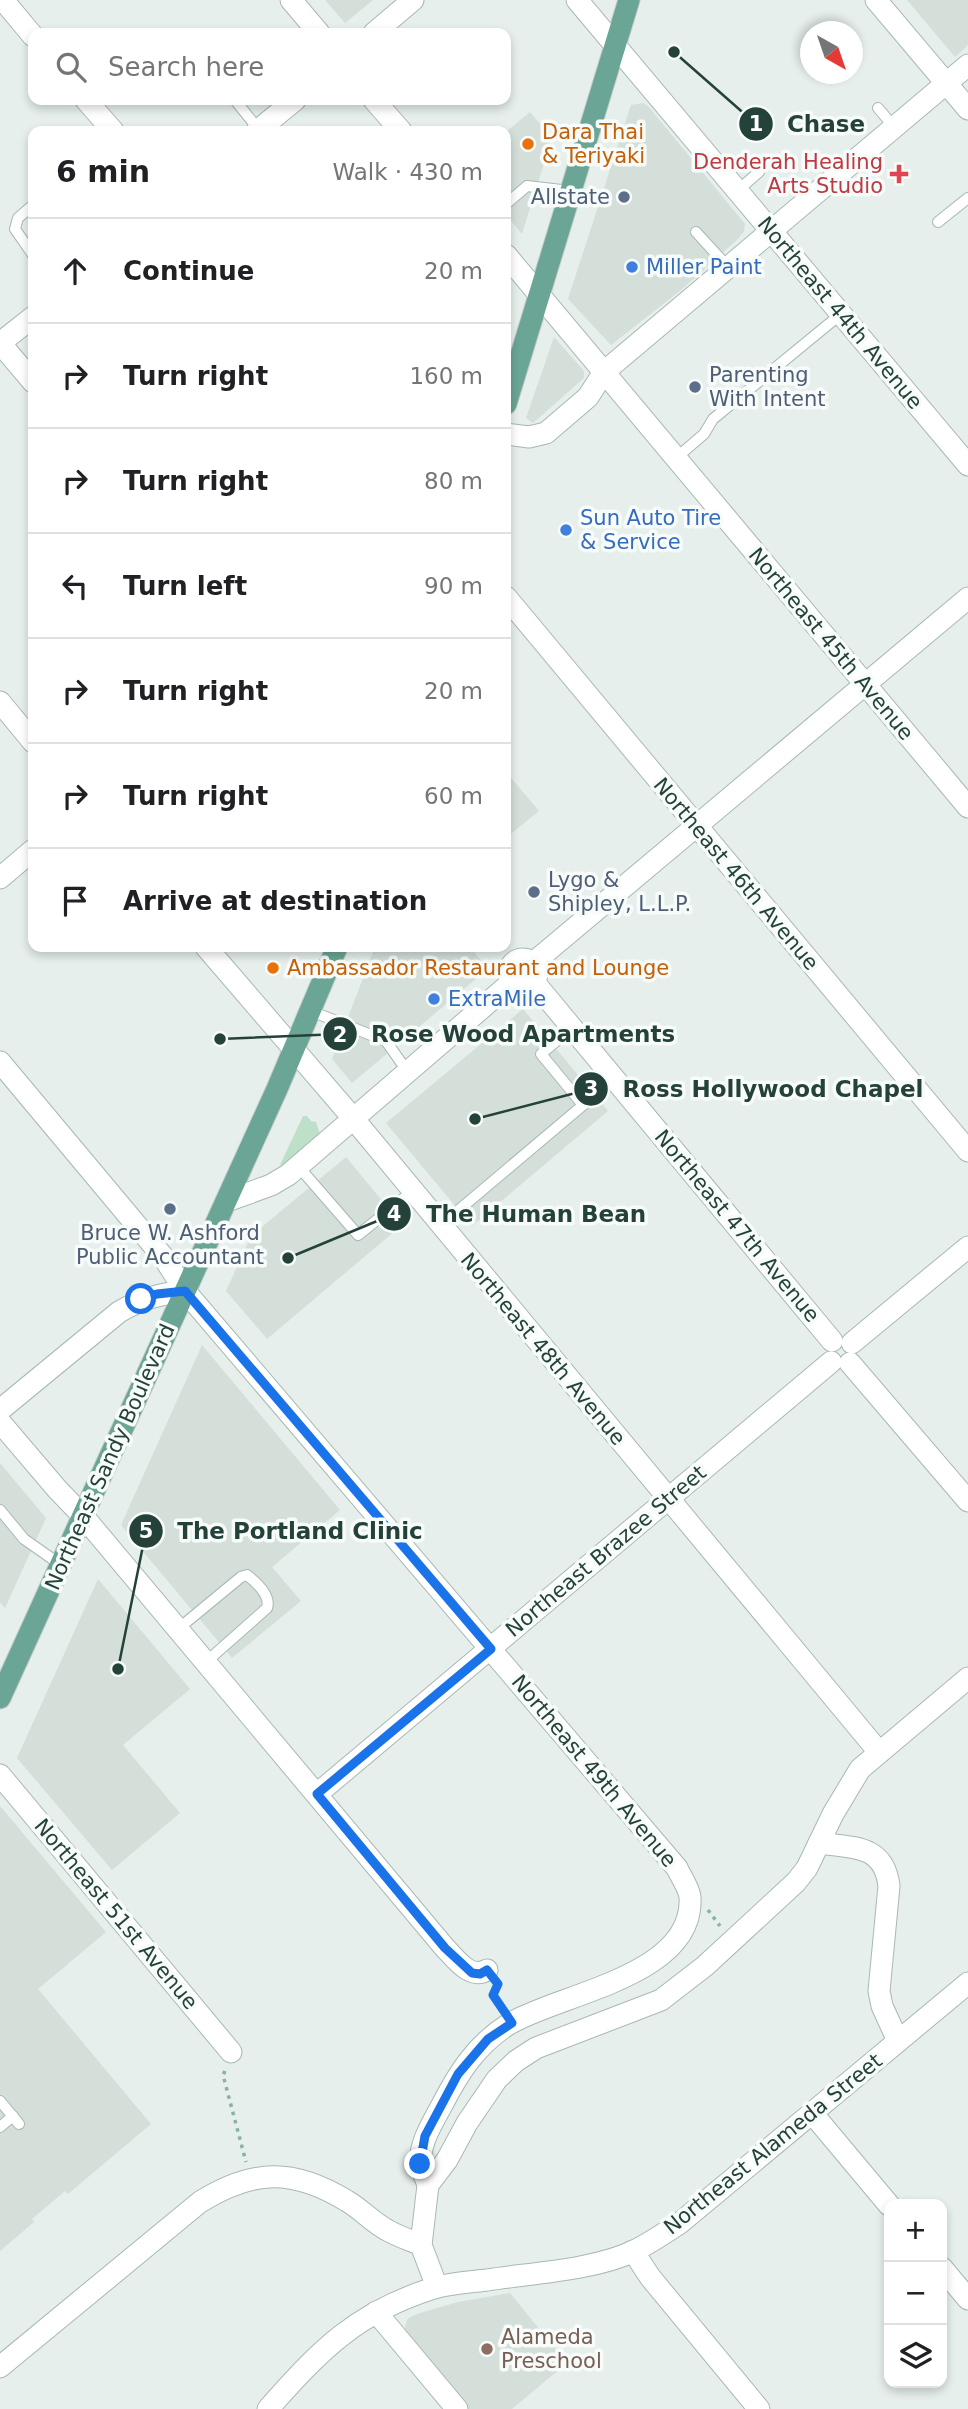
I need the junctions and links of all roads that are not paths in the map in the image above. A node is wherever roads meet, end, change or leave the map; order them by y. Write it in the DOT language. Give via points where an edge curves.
graph roads {
  1 [pos="3,0"];
  2 [pos="291,0"];
  3 [pos="412,0"];
  4 [pos="577,0"];
  5 [pos="629,0"];
  6 [pos="877,0"];
  7 [pos="315,28"];
  8 [pos="379,28"];
  9 [pos="28,30"];
  10 [pos="614,44"];
  11 [pos="968,65"];
  12 [pos="947,83"];
  13 [pos="90,105"];
  14 [pos="239,105"];
  15 [pos="289,105"];
  16 [pos="378,105"];
  17 [pos="878,108"];
  18 [pos="968,109"];
  19 [pos="109,126"];
  20 [pos="254,126"];
  21 [pos="264,126"];
  22 [pos="397,126"];
  23 [pos="894,127"];
  24 [pos="759,172"];
  25 [pos="570,191"];
  26 [pos="737,191"];
  27 [pos="968,198"];
  28 [pos="511,200"];
  29 [pos="28,209"];
  30 [pos="938,222"];
  31 [pos="771,231"];
  32 [pos="696,232"];
  33 [pos="28,248"];
  34 [pos="511,262"];
  35 [pos="728,267"];
  36 [pos="540,296"];
  37 [pos="841,314"];
  38 [pos="28,321"];
  39 [pos="0,343"];
  40 [pos="604,372"];
  41 [pos="28,377"];
  42 [pos="511,388"];
  43 [pos="511,435"];
  44 [pos="676,458"];
  45 [pos="968,465"];
  46 [pos="968,598"];
  47 [pos="511,603"];
  48 [pos="865,684"];
  49 [pos="0,702"];
  50 [pos="28,736"];
  51 [pos="968,807"];
  52 [pos="696,826"];
  53 [pos="28,854"];
  54 [pos="0,878"];
  55 [pos="210,952"];
  56 [pos="335,952"];
  57 [pos="519,967"];
  58 [pos="311,1011"];
  59 [pos="572,1028"];
  60 [pos="294,1051"];
  61 [pos="0,1062"];
  62 [pos="407,1071"];
  63 [pos="614,1079"];
  64 [pos="583,1105"];
  65 [pos="352,1117"];
  66 [pos="968,1151"];
  67 [pos="298,1166"];
  68 [pos="413,1191"];
  69 [pos="227,1201"];
  70 [pos="441,1225"];
  71 [pos="968,1247"];
  72 [pos="185,1291"];
  73 [pos="841,1352"];
  74 [pos="0,1410"];
  75 [pos="0,1422"];
  76 [pos="667,1499"];
  77 [pos="968,1501"];
  78 [pos="0,1510"];
  79 [pos="83,1516"];
  80 [pos="61,1565"];
  81 [pos="178,1629"];
  82 [pos="491,1649"];
  83 [pos="206,1662"];
  84 [pos="968,1678"];
  85 [pos="0,1698"];
  86 [pos="879,1752"];
  87 [pos="0,1775"];
  88 [pos="317,1794"];
  89 [pos="819,1843"];
  90 [pos="487,1970"];
  91 [pos="968,1983"];
  92 [pos="898,2041"];
  93 [pos="231,2052"];
  94 [pos="0,2101"];
  95 [pos="812,2113"];
  96 [pos="0,2127"];
  97 [pos="428,2185"];
  98 [pos="884,2199"];
  99 [pos="421,2245"];
  100 [pos="633,2251"];
  101 [pos="947,2274"];
  102 [pos="437,2287"];
  103 [pos="968,2299"];
  104 [pos="376,2312"];
  105 [pos="0,2367"];
  106 [pos="268,2409"];
  107 [pos="457,2409"];
  108 [pos="759,2409"];
  1 -- 9 [label="street"];
  2 -- 7 [label="street"];
  3 -- 8 [label="street"];
  4 -- 10 [label="street, Northeast 44th Avenue"];
  5 -- 10 [label="main road"];
  6 -- 12 [label="street"];
  10 -- 25 [label="main road"];
  10 -- 26 [label="street, Northeast 44th Avenue"];
  11 -- 12 [label="street"];
  12 -- 18 [label="street"];
  12 -- 23 [label="street"];
  13 -- 19 [label="street"];
  14 -- 20 [label="lane"];
  15 -- 21 [label="street"];
  16 -- 22 [label="street"];
  17 -- 23 [label="lane"];
  23 -- 31 [label="street"];
  24 -- 26 [label="lane"];
  25 -- 28 [label="lane" via="527,186"];
  25 -- 36 [label="main road"];
  26 -- 31 [label="street, Northeast 44th Avenue"];
  27 -- 30 [label="lane"];
  29 -- 33 [label="lane" via="18,218 15,229"];
  31 -- 35 [label="street"];
  31 -- 37 [label="street, Northeast 44th Avenue"];
  32 -- 35 [label="lane"];
  34 -- 36 [label="street, Northeast 45th Avenue"];
  35 -- 40 [label="street"];
  36 -- 40 [label="street, Northeast 45th Avenue"];
  36 -- 42 [label="main road"];
  37 -- 44 [label="lane" via="713,419 704,434"];
  37 -- 45 [label="street, Northeast 44th Avenue"];
  38 -- 39 [label="street"];
  39 -- 41 [label="street"];
  40 -- 43 [label="street" via="588,397 546,433"];
  40 -- 44 [label="street, Northeast 45th Avenue"];
  44 -- 48 [label="street, Northeast 45th Avenue"];
  46 -- 48 [label="street"];
  47 -- 52 [label="street, Northeast 46th Avenue"];
  48 -- 51 [label="street, Northeast 45th Avenue"];
  48 -- 52 [label="street"];
  49 -- 50 [label="street"];
  52 -- 57 [label="street"];
  52 -- 66 [label="street, Northeast 46th Avenue"];
  53 -- 54 [label="street"];
  55 -- 60 [label="street, Northeast 48th Avenue"];
  56 -- 58 [label="main road, Northeast Sandy Boulevard"];
  57 -- 59 [label="street, Northeast 47th Avenue"];
  57 -- 62 [label="street"];
  58 -- 60 [label="main road, Northeast Sandy Boulevard"];
  58 -- 62 [label="lane" via="386,1041"];
  59 -- 63 [label="street, Northeast 47th Avenue"];
  59 -- 64 [label="lane" via="541,1054"];
  60 -- 65 [label="street, Northeast 48th Avenue"];
  60 -- 69 [label="main road, Northeast Sandy Boulevard"];
  61 -- 72 [label="street, Northeast 49th Avenue" via="164,1258"];
  62 -- 65 [label="street"];
  63 -- 64 [label="lane"];
  63 -- 73 [label="street, Northeast 47th Avenue"];
  64 -- 70 [label="lane"];
  65 -- 67 [label="street"];
  65 -- 68 [label="street, Northeast 48th Avenue"];
  67 -- 68 [label="lane" via="358,1235"];
  67 -- 69 [label="street" via="271,1185"];
  68 -- 70 [label="street, Northeast 48th Avenue"];
  69 -- 72 [label="main road, Northeast Sandy Boulevard"];
  70 -- 76 [label="street, Northeast 48th Avenue"];
  71 -- 73 [label="street, Northeast Brazee Street"];
  72 -- 74 [label="street" via="149,1296 118,1312"];
  72 -- 79 [label="main road, Northeast Sandy Boulevard"];
  72 -- 82 [label="street, Northeast 49th Avenue"];
  73 -- 76 [label="street, Northeast Brazee Street"];
  73 -- 77 [label="street, Northeast 47th Avenue"];
  75 -- 79 [label="street"];
  76 -- 82 [label="street, Northeast Brazee Street"];
  76 -- 86 [label="street, Northeast 48th Avenue"];
  78 -- 80 [label="lane" via="24,1539"];
  79 -- 80 [label="main road, Northeast Sandy Boulevard"];
  79 -- 81 [label="street"];
  80 -- 85 [label="main road, Northeast Sandy Boulevard"];
  81 -- 83 [label="street"];
  81 -- 83 [label="lane" via="241,1577 251,1578 268,1598 267,1608"];
  82 -- 88 [label="street, Northeast Brazee Street"];
  82 -- 97 [label="street, Northeast 49th Avenue" via="677,1868 690,1895 688,1920 674,1943 643,1969 512,2023 488,2039 465,2064 425,2136 420,2164"];
  83 -- 88 [label="street"];
  84 -- 86 [label="street"];
  86 -- 89 [label="street" via="860,1769"];
  87 -- 93 [label="street, Northeast 51st Avenue"];
  88 -- 90 [label="street" via="445,1948 472,1973"];
  89 -- 92 [label="street" via="870,1852 887,1874 879,1991"];
  89 -- 97 [label="street" via="796,1882 661,2000 558,2039 516,2061 487,2091"];
  91 -- 92 [label="street, Northeast Alameda Street"];
  92 -- 95 [label="street, Northeast Alameda Street"];
  94 -- 96 [label="lane" via="16,2120"];
  95 -- 98 [label="street"];
  95 -- 100 [label="street, Northeast Alameda Street" via="680,2222"];
  97 -- 99 [label="street"];
  99 -- 102 [label="street"];
  99 -- 105 [label="street" via="386,2229 314,2183 282,2175 251,2179 220,2189 200,2202"];
  100 -- 102 [label="street, Northeast Alameda Street" via="593,2264"];
  100 -- 108 [label="street"];
  101 -- 103 [label="street"];
  102 -- 104 [label="street, Northeast Alameda Street"];
  104 -- 106 [label="street, Northeast Alameda Street" via="329,2344"];
  104 -- 107 [label="street"];
}
